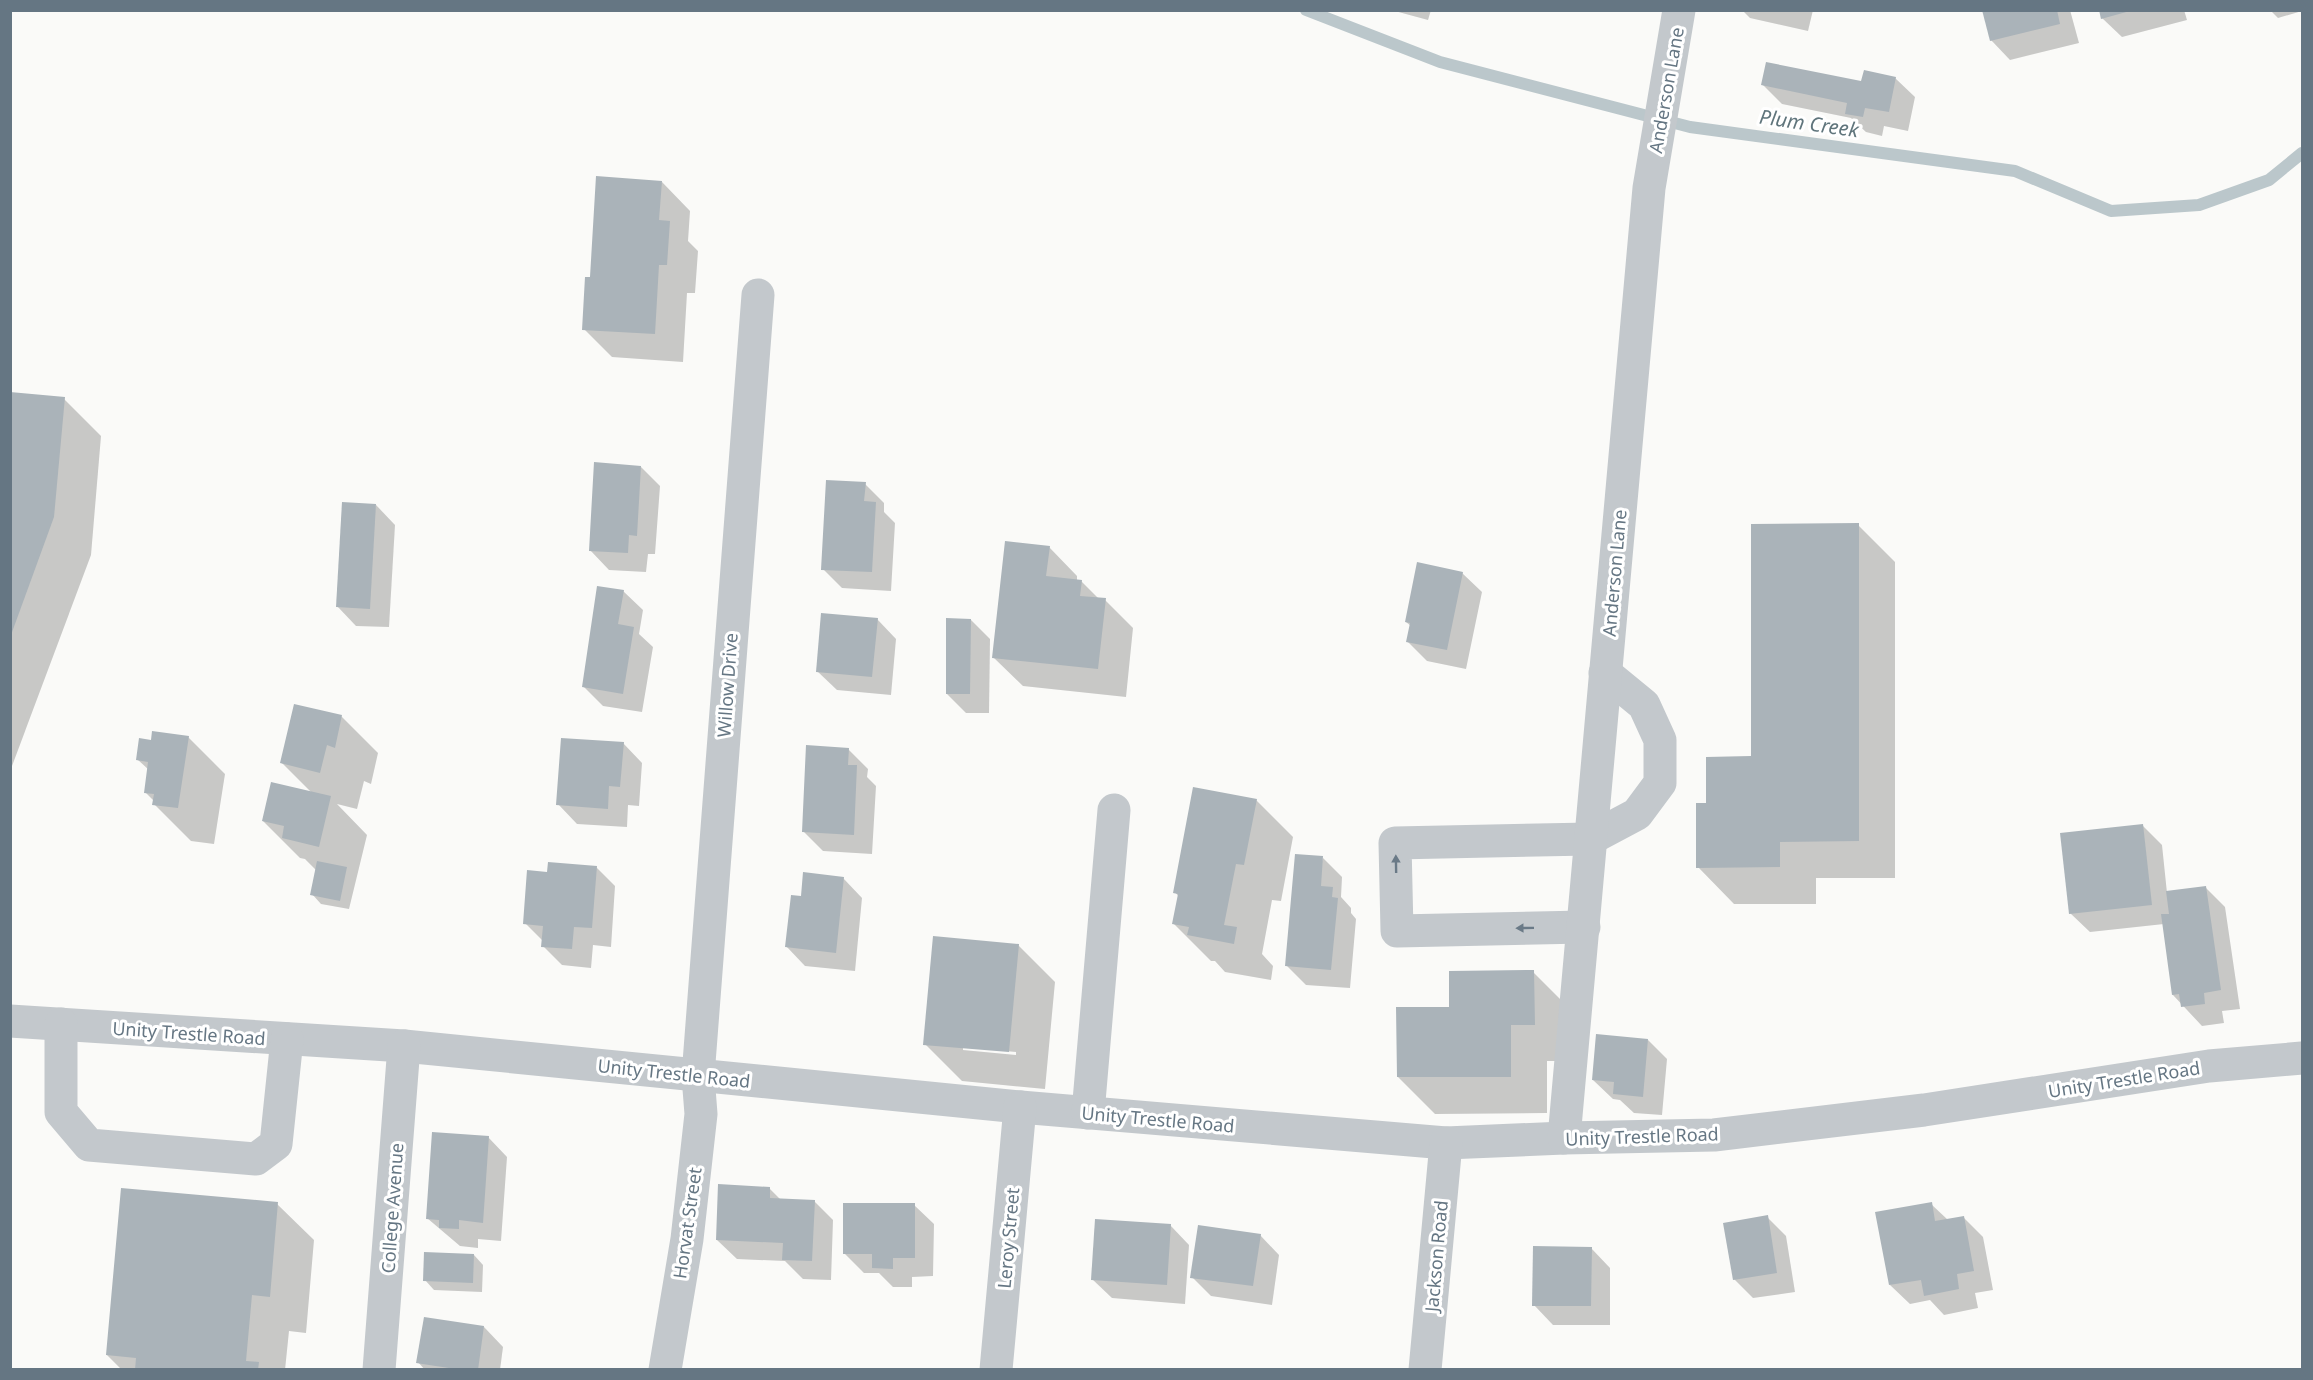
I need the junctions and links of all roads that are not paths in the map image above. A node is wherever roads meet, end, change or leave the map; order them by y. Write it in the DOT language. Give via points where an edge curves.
graph roads {
  1 [pos="1679,10"];
  2 [pos="758,294"];
  3 [pos="1605,673"];
  4 [pos="1114,810"];
  5 [pos="1590,839"];
  6 [pos="1584,927"];
  7 [pos="10,1021"];
  8 [pos="61,1024"];
  9 [pos="287,1039"];
  10 [pos="404,1046"];
  11 [pos="2302,1058"];
  12 [pos="698,1076"];
  13 [pos="1020,1107"];
  14 [pos="1088,1113"];
  15 [pos="1564,1138"];
  16 [pos="1446,1143"];
  17 [pos="380,1370"];
  18 [pos="665,1370"];
  19 [pos="996,1370"];
  20 [pos="1425,1370"];
  1 -- 3 [label="street, Anderson Lane" via="1650,188"];
  2 -- 12 [label="street, Willow Drive"];
  3 -- 5 [label="street, Anderson Lane"];
  3 -- 5 [label="street" via="1644,705 1660,740 1660,783 1637,814"];
  4 -- 14 [label="street"];
  5 -- 6 [label="street, Anderson Lane"];
  6 -- 5 [label="street, one-way" via="1397,931 1395,843"];
  6 -- 15 [label="street, Anderson Lane"];
  7 -- 8 [label="street, Unity Trestle Road"];
  8 -- 9 [label="street, Unity Trestle Road"];
  8 -- 9 [label="street" via="61,1112 89,1145 256,1159 276,1144"];
  9 -- 10 [label="street, Unity Trestle Road"];
  10 -- 12 [label="street, Unity Trestle Road"];
  10 -- 17 [label="street, College Avenue"];
  11 -- 15 [label="street, Unity Trestle Road" via="2210,1066 1924,1110 1713,1135"];
  12 -- 13 [label="street, Unity Trestle Road"];
  12 -- 18 [label="street, Horvat Street" via="701,1114 687,1239"];
  13 -- 14 [label="street, Unity Trestle Road"];
  13 -- 19 [label="street, Leroy Street"];
  14 -- 16 [label="street, Unity Trestle Road"];
  15 -- 16 [label="street, Unity Trestle Road"];
  16 -- 20 [label="street, Jackson Road"];
}
